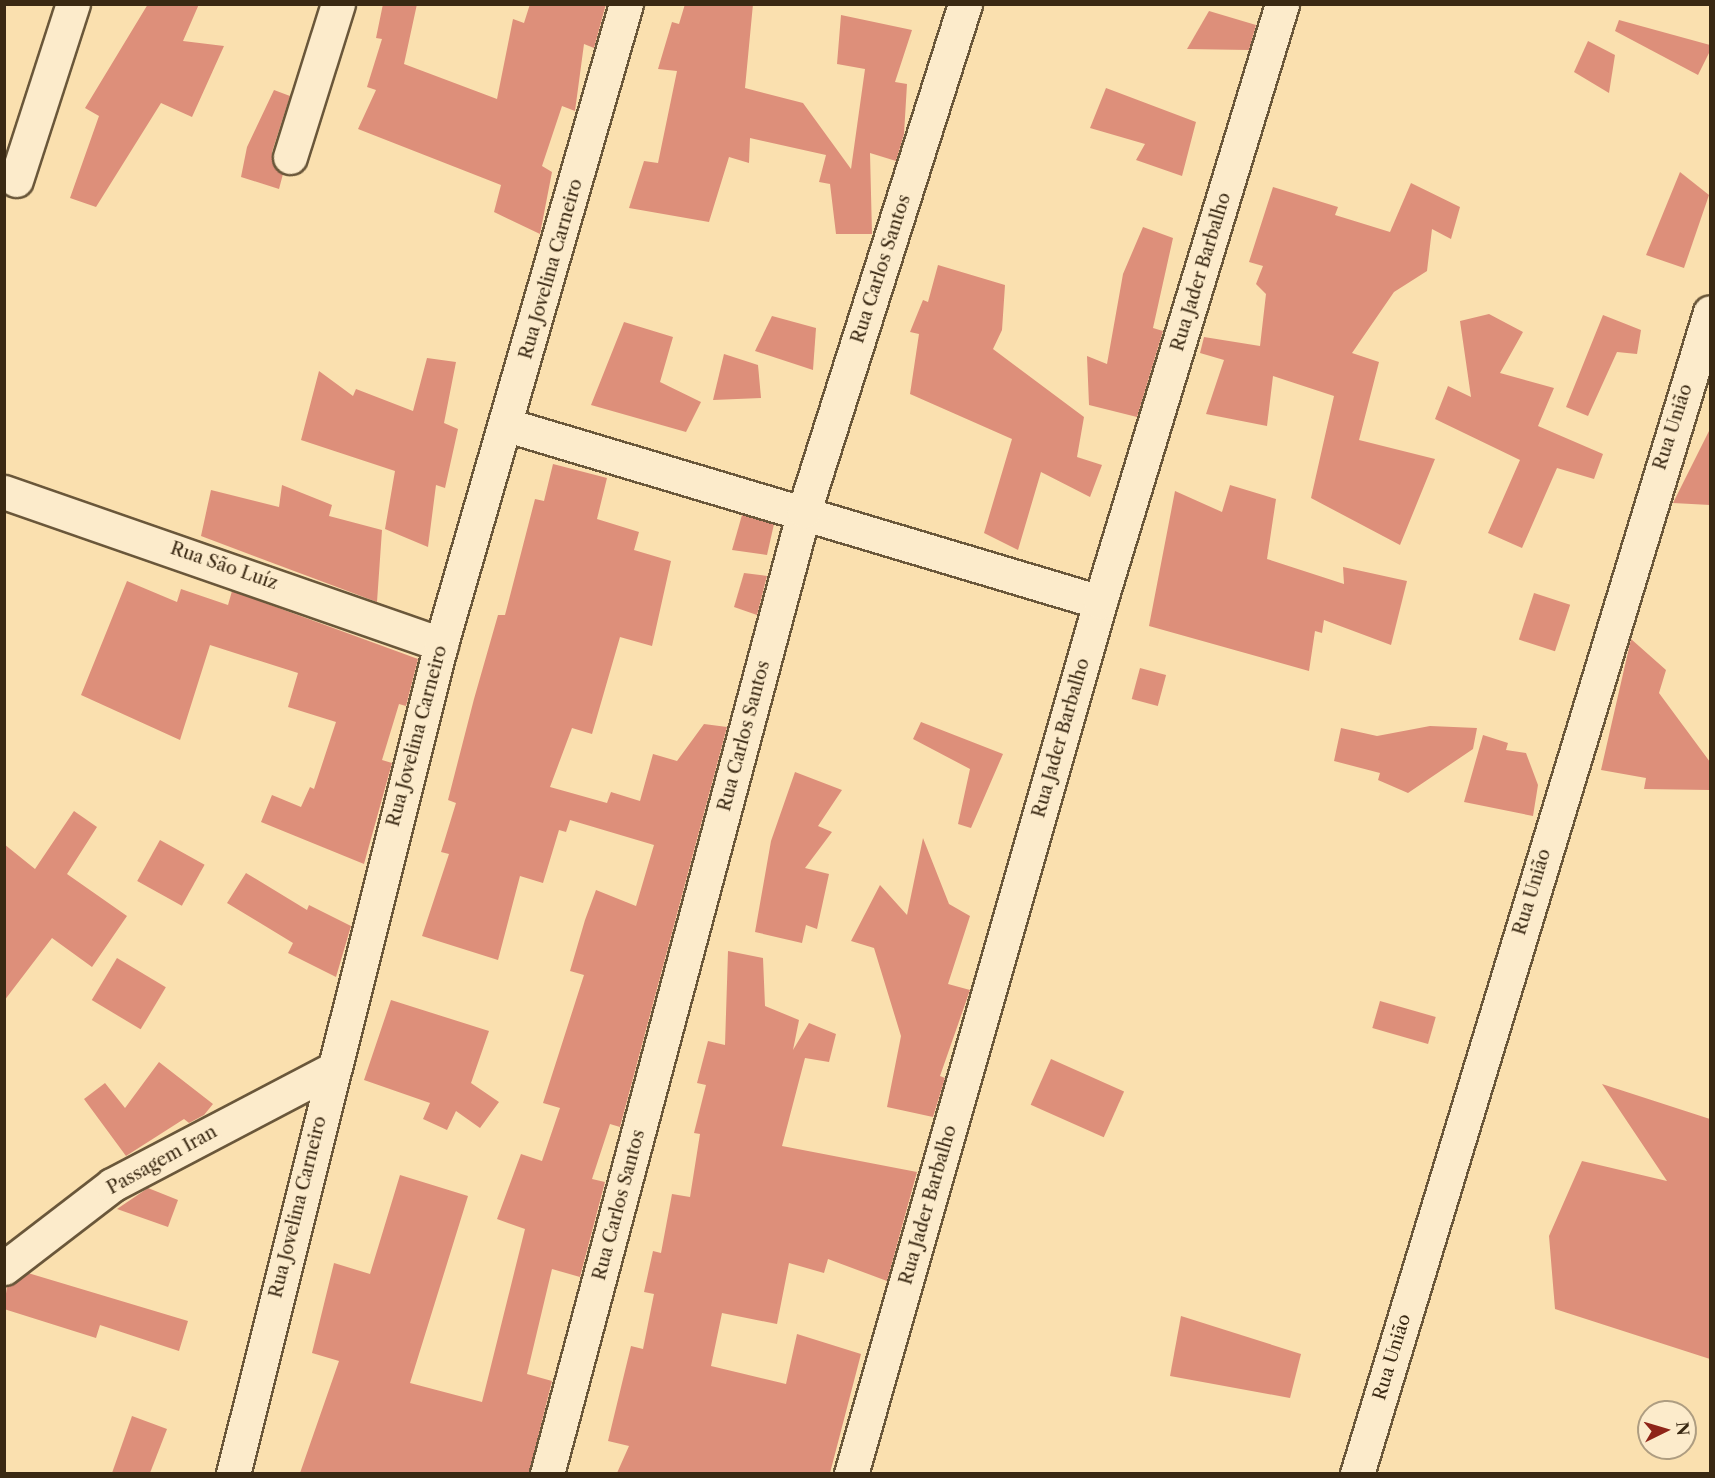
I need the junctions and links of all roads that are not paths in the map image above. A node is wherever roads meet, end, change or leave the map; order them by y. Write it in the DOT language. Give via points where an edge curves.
graph roads {
  1 [pos="73,4"];
  2 [pos="338,4"];
  3 [pos="626,4"];
  4 [pos="965,4"];
  5 [pos="1282,4"];
  6 [pos="290,157"];
  7 [pos="16,180"];
  8 [pos="1710,312"];
  9 [pos="507,425"];
  10 [pos="4,492"];
  11 [pos="804,511"];
  12 [pos="1100,602"];
  13 [pos="441,644"];
  14 [pos="331,1070"];
  15 [pos="4,1268"];
  16 [pos="233,1473"];
  17 [pos="547,1473"];
  18 [pos="851,1473"];
  19 [pos="1357,1473"];
  1 -- 7 [label="street"];
  2 -- 6 [label="street"];
  3 -- 9 [label="street, Rua Jovelina Carneiro"];
  4 -- 11 [label="street, Rua Carlos Santos"];
  5 -- 12 [label="street, Rua Jader Barbalho"];
  8 -- 19 [label="street, Rua União"];
  9 -- 11 [label="street"];
  9 -- 13 [label="street, Rua Jovelina Carneiro"];
  10 -- 13 [label="street, Rua São Luíz"];
  11 -- 12 [label="street"];
  11 -- 17 [label="street, Rua Carlos Santos"];
  12 -- 18 [label="street, Rua Jader Barbalho"];
  13 -- 14 [label="street, Rua Jovelina Carneiro"];
  14 -- 15 [label="street, Passagem Iran" via="111,1185"];
  14 -- 16 [label="street, Rua Jovelina Carneiro"];
}
